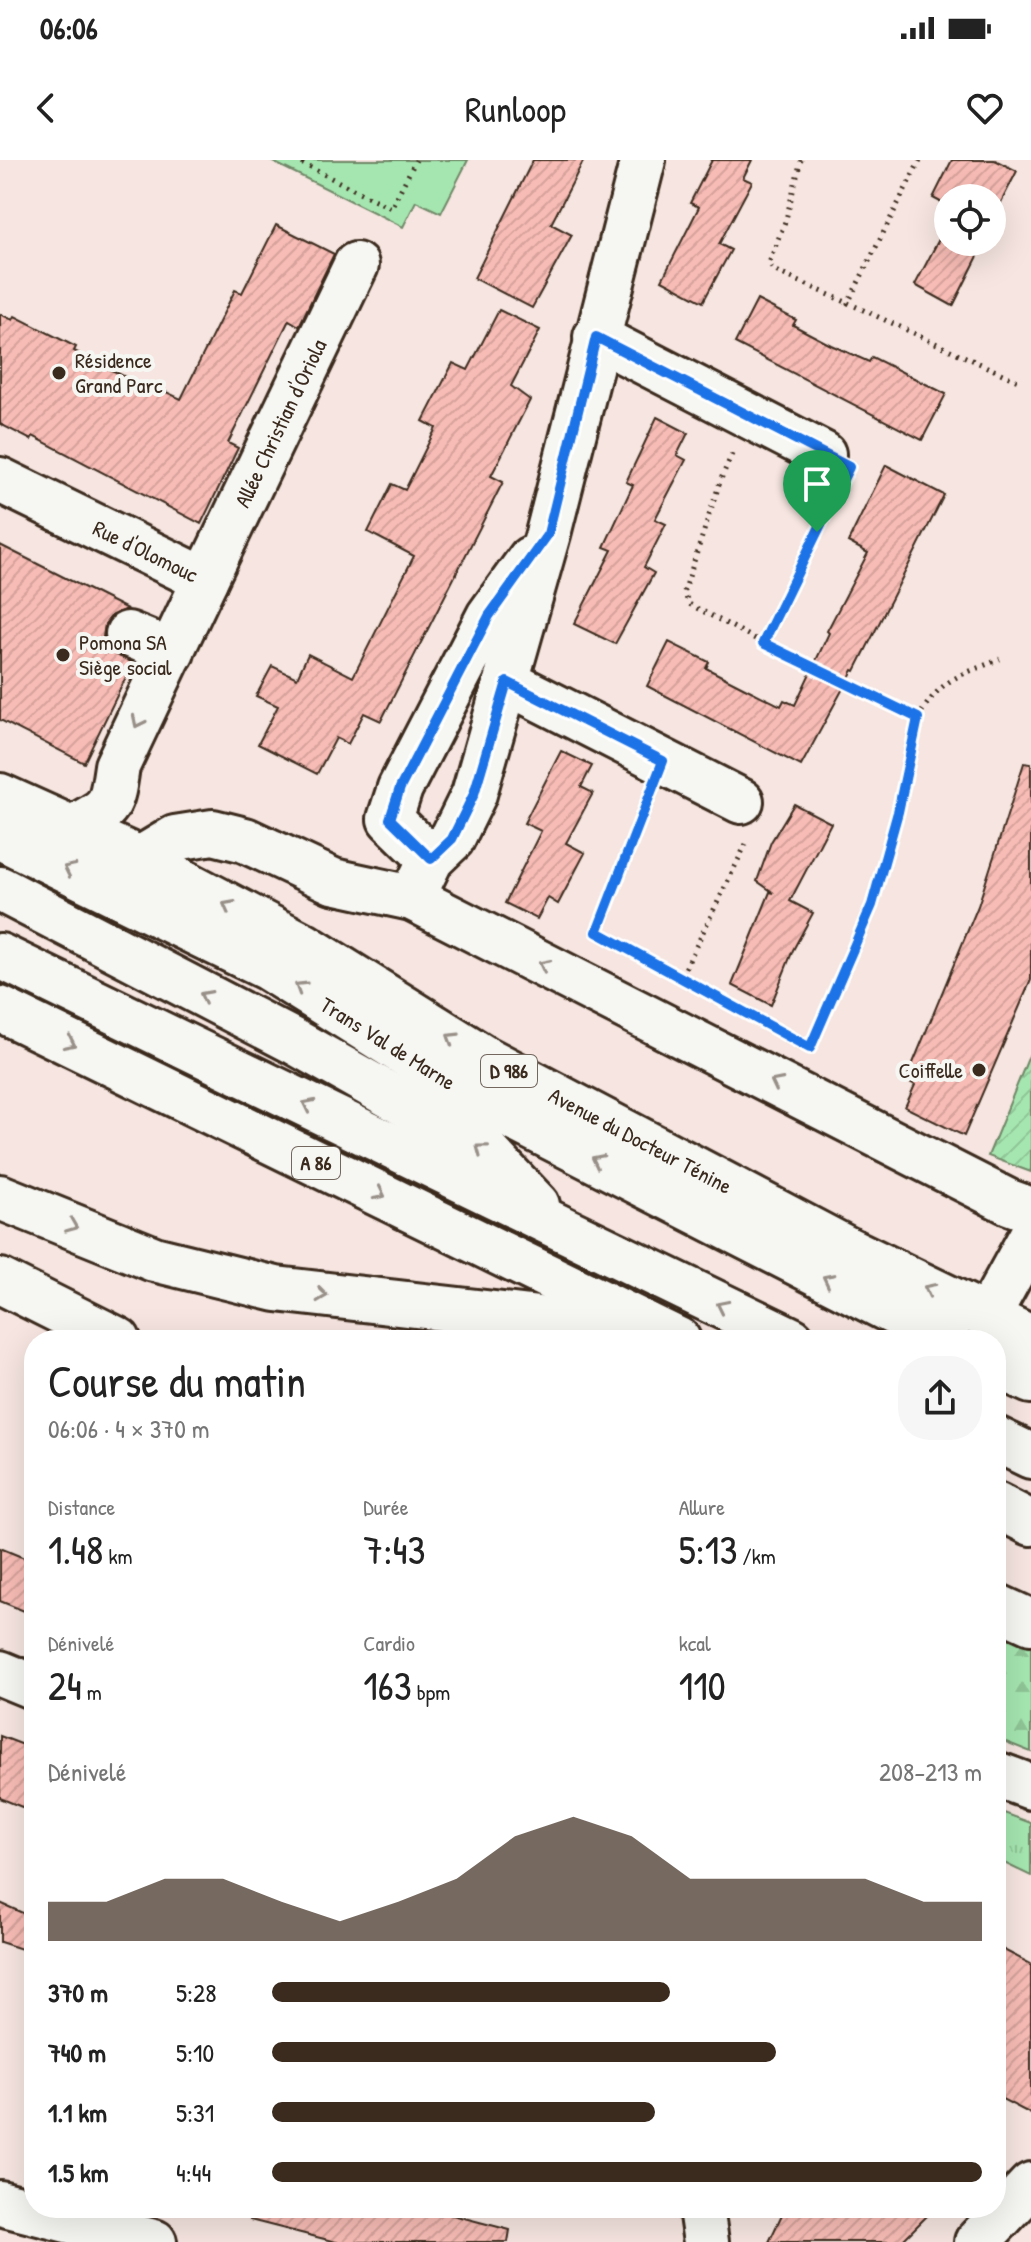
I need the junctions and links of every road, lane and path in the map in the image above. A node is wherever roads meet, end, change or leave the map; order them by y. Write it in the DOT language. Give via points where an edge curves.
graph roads {
  1 [pos="295,160"];
  2 [pos="416,160"];
  3 [pos="643,160"];
  4 [pos="801,160"];
  5 [pos="920,160"];
  6 [pos="356,265"];
  7 [pos="848,303"];
  8 [pos="596,337"];
  9 [pos="1020,382"];
  10 [pos="748,416"];
  11 [pos="823,454"];
  12 [pos="0,480"];
  13 [pos="548,534"];
  14 [pos="205,580"];
  15 [pos="128,634"];
  16 [pos="763,643"];
  17 [pos="172,652"];
  18 [pos="1000,659"];
  19 [pos="507,682"];
  20 [pos="918,718"];
  21 [pos="663,761"];
  22 [pos="0,796"];
  23 [pos="741,801"];
  24 [pos="73,828"];
  25 [pos="0,837"];
  26 [pos="140,859"];
  27 [pos="431,859"];
  28 [pos="0,889"];
  29 [pos="412,898"];
  30 [pos="0,956"];
  31 [pos="681,977"];
  32 [pos="0,1009"];
  33 [pos="0,1197"];
  34 [pos="1031,1210"];
  35 [pos="555,1224"];
  36 [pos="1031,1237"];
  37 [pos="0,1281"];
  38 [pos="632,1316"];
  39 [pos="98,1330"];
  40 [pos="659,1330"];
  41 [pos="772,1330"];
  42 [pos="928,1330"];
  43 [pos="994,1330"];
  44 [pos="1010,1339"];
  45 [pos="1031,1381"];
  46 [pos="1006,1444"];
  47 [pos="1031,1456"];
  48 [pos="1006,1510"];
  49 [pos="1031,1523"];
  50 [pos="1006,1611"];
  51 [pos="1031,1622"];
  52 [pos="0,1673"];
  53 [pos="24,1683"];
  54 [pos="1006,1778"];
  55 [pos="1031,1787"];
  56 [pos="1031,2185"];
  57 [pos="0,2203"];
  58 [pos="24,2209"];
  59 [pos="1006,2211"];
  60 [pos="59,2218"];
  61 [pos="702,2218"];
  62 [pos="1000,2218"];
  63 [pos="154,2242"];
  64 [pos="706,2242"];
  65 [pos="977,2242"];
  1 -- 2 [label="path" via="391,208"];
  3 -- 8 [label="main road"];
  4 -- 7 [label="path" via="769,263 773,270"];
  5 -- 7 [label="path"];
  6 -- 14 [label="main road, Allée Christian d'Oriola"];
  7 -- 9 [label="path"];
  8 -- 10 [label="main road"];
  8 -- 13 [label="main road"];
  10 -- 11 [label="main road"];
  10 -- 16 [label="path" via="684,592 689,604"];
  11 -- 16 [label="path" via="849,467"];
  12 -- 14 [label="main road, Rue d'Olomouc"];
  13 -- 19 [label="main road"];
  13 -- 27 [label="main road" via="489,616 400,788 390,819"];
  14 -- 17 [label="main road, Rue d'Olomouc"];
  15 -- 17 [label="main road"];
  16 -- 20 [label="path"];
  17 -- 24 [label="main road, Rue d'Olomouc, one-way" via="117,766 107,809"];
  18 -- 20 [label="path" via="947,681"];
  19 -- 21 [label="main road"];
  19 -- 27 [label="main road" via="474,794 452,839"];
  20 -- 31 [label="path" via="872,905 810,1048"];
  21 -- 23 [label="main road"];
  21 -- 31 [label="path" via="597,932"];
  22 -- 24 [label="main road, Avenue du Docteur Ténine / D 986"];
  23 -- 31 [label="path" via="762,812"];
  24 -- 26 [label="main road, Avenue du Docteur Ténine / D 986"];
  42 -- 25 [label="main road, Trans Val de Marne, one-way" via="482,1102 268,968"];
  26 -- 29 [label="main road" via="175,838 213,832 245,840 333,881"];
  43 -- 26 [label="main road, Avenue du Docteur Ténine / D 986, one-way" via="484,1058 303,945"];
  27 -- 29 [label="main road"];
  35 -- 28 [label="main road, one-way" via="483,1148 297,1043"];
  34 -- 29 [label="main road, one-way"];
  35 -- 30 [label="main road, A 86, one-way"];
  32 -- 38 [label="main road, A 86, one-way"];
  33 -- 38 [label="main road, one-way" via="154,1259 276,1289 547,1320"];
  41 -- 35 [label="main road, A 86, one-way"];
  36 -- 44 [label="main road"];
  37 -- 39 [label="main road"];
  38 -- 40 [label="main road, A 86"];
  44 -- 45 [label="main road"];
  46 -- 47 [label="main road"];
  48 -- 49 [label="main road"];
  50 -- 51 [label="main road"];
  52 -- 53 [label="main road"];
  54 -- 55 [label="main road"];
  56 -- 59 [label="main road"];
  57 -- 58 [label="main road"];
  60 -- 63 [label="main road"];
  61 -- 64 [label="main road"];
  62 -- 65 [label="main road"];
}
